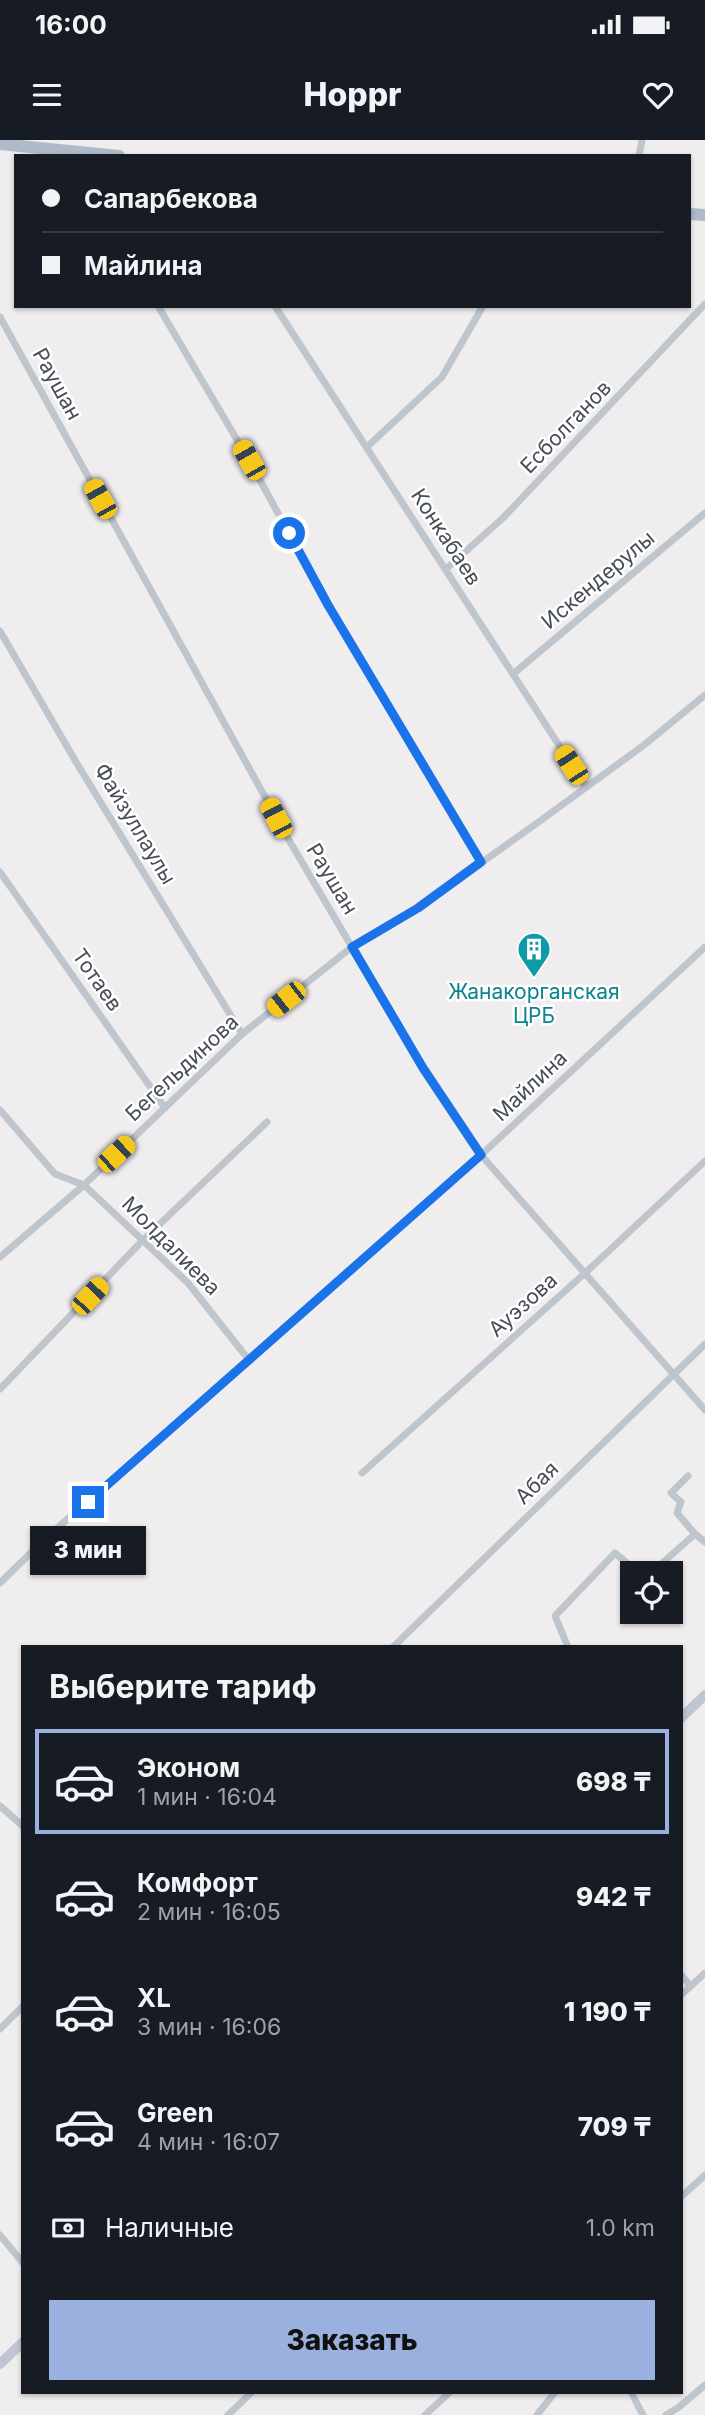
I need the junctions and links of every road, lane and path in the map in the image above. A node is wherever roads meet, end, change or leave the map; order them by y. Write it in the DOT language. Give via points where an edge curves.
graph roads {
  1 [pos="0,144"];
  2 [pos="67,153"];
  3 [pos="705,304"];
  4 [pos="159,308"];
  5 [pos="276,308"];
  6 [pos="483,308"];
  7 [pos="0,317"];
  8 [pos="367,447"];
  9 [pos="705,513"];
  10 [pos="446,569"];
  11 [pos="0,631"];
  12 [pos="513,674"];
  13 [pos="705,695"];
  14 [pos="586,787"];
  15 [pos="481,862"];
  16 [pos="0,872"];
  17 [pos="352,947"];
  18 [pos="705,947"];
  19 [pos="242,1034"];
  20 [pos="165,1108"];
  21 [pos="0,1110"];
  22 [pos="267,1122"];
  23 [pos="481,1155"];
  24 [pos="705,1161"];
  25 [pos="84,1185"];
  26 [pos="143,1240"];
  27 [pos="0,1257"];
  28 [pos="584,1274"];
  29 [pos="705,1344"];
  30 [pos="249,1360"];
  31 [pos="673,1375"];
  32 [pos="0,1389"];
  33 [pos="705,1410"];
  34 [pos="362,1473"];
  35 [pos="688,1476"];
  36 [pos="695,1534"];
  37 [pos="705,1542"];
  38 [pos="625,1561"];
  39 [pos="665,1561"];
  40 [pos="0,1583"];
  41 [pos="395,1645"];
  42 [pos="567,1645"];
  43 [pos="705,1695"];
  44 [pos="683,1716"];
  45 [pos="0,1806"];
  46 [pos="21,1824"];
  47 [pos="705,1973"];
  48 [pos="683,1977"];
  49 [pos="691,1986"];
  50 [pos="683,1993"];
  51 [pos="21,2008"];
  52 [pos="0,2029"];
  53 [pos="705,2175"];
  54 [pos="683,2195"];
  55 [pos="0,2235"];
  56 [pos="21,2261"];
  57 [pos="21,2344"];
  58 [pos="0,2364"];
  59 [pos="705,2385"];
  60 [pos="250,2394"];
  61 [pos="448,2394"];
  62 [pos="553,2394"];
  63 [pos="632,2394"];
  64 [pos="228,2415"];
  65 [pos="425,2415"];
  66 [pos="537,2415"];
  67 [pos="643,2415"];
  68 [pos="666,2415"];
  1 -- 2 [label="main road"];
  3 -- 10 [label="street, Есболганов" via="504,517"];
  4 -- 15 [label="street"];
  5 -- 8 [label="street, Конкабаев"];
  6 -- 8 [label="street" via="442,377"];
  7 -- 17 [label="street, Раушан"];
  8 -- 10 [label="street, Конкабаев"];
  9 -- 12 [label="street, Искендерулы"];
  10 -- 12 [label="street, Конкабаев"];
  11 -- 19 [label="street, Файзуллаулы"];
  12 -- 14 [label="street, Конкабаев"];
  13 -- 14 [label="street, Бегельдинова"];
  14 -- 15 [label="street, Бегельдинова"];
  15 -- 17 [label="street, Бегельдинова" via="418,908"];
  16 -- 20 [label="street, Тотаев"];
  17 -- 19 [label="street, Бегельдинова"];
  17 -- 23 [label="street, Раушан"];
  18 -- 23 [label="street, Майлина"];
  19 -- 20 [label="street, Бегельдинова"];
  20 -- 25 [label="street, Бегельдинова"];
  21 -- 25 [label="street, Молдалиева" via="55,1174"];
  22 -- 26 [label="street"];
  23 -- 28 [label="street, Раушан"];
  23 -- 30 [label="street, Майлина"];
  24 -- 28 [label="street, Ауэзова"];
  25 -- 26 [label="street, Молдалиева"];
  25 -- 27 [label="street, Бегельдинова"];
  26 -- 30 [label="street, Молдалиева" via="188,1283"];
  26 -- 32 [label="street"];
  28 -- 31 [label="street, Раушан"];
  28 -- 34 [label="street, Ауэзова"];
  29 -- 31 [label="street, Абая"];
  30 -- 40 [label="street, Майлина"];
  31 -- 33 [label="street, Раушан"];
  31 -- 41 [label="street, Абая"];
  35 -- 36 [label="street" via="671,1493 681,1502 677,1513"];
  36 -- 37 [label="street"];
  36 -- 39 [label="street"];
  38 -- 42 [label="street" via="615,1553 555,1616"];
  43 -- 44 [label="main road"];
  45 -- 46 [label="street"];
  47 -- 49 [label="street"];
  48 -- 49 [label="street"];
  49 -- 50 [label="street"];
  51 -- 52 [label="street"];
  53 -- 54 [label="street"];
  55 -- 56 [label="street"];
  57 -- 58 [label="main road"];
  59 -- 68 [label="street"];
  60 -- 64 [label="street"];
  61 -- 65 [label="street"];
  62 -- 66 [label="street"];
  63 -- 67 [label="street"];
}
